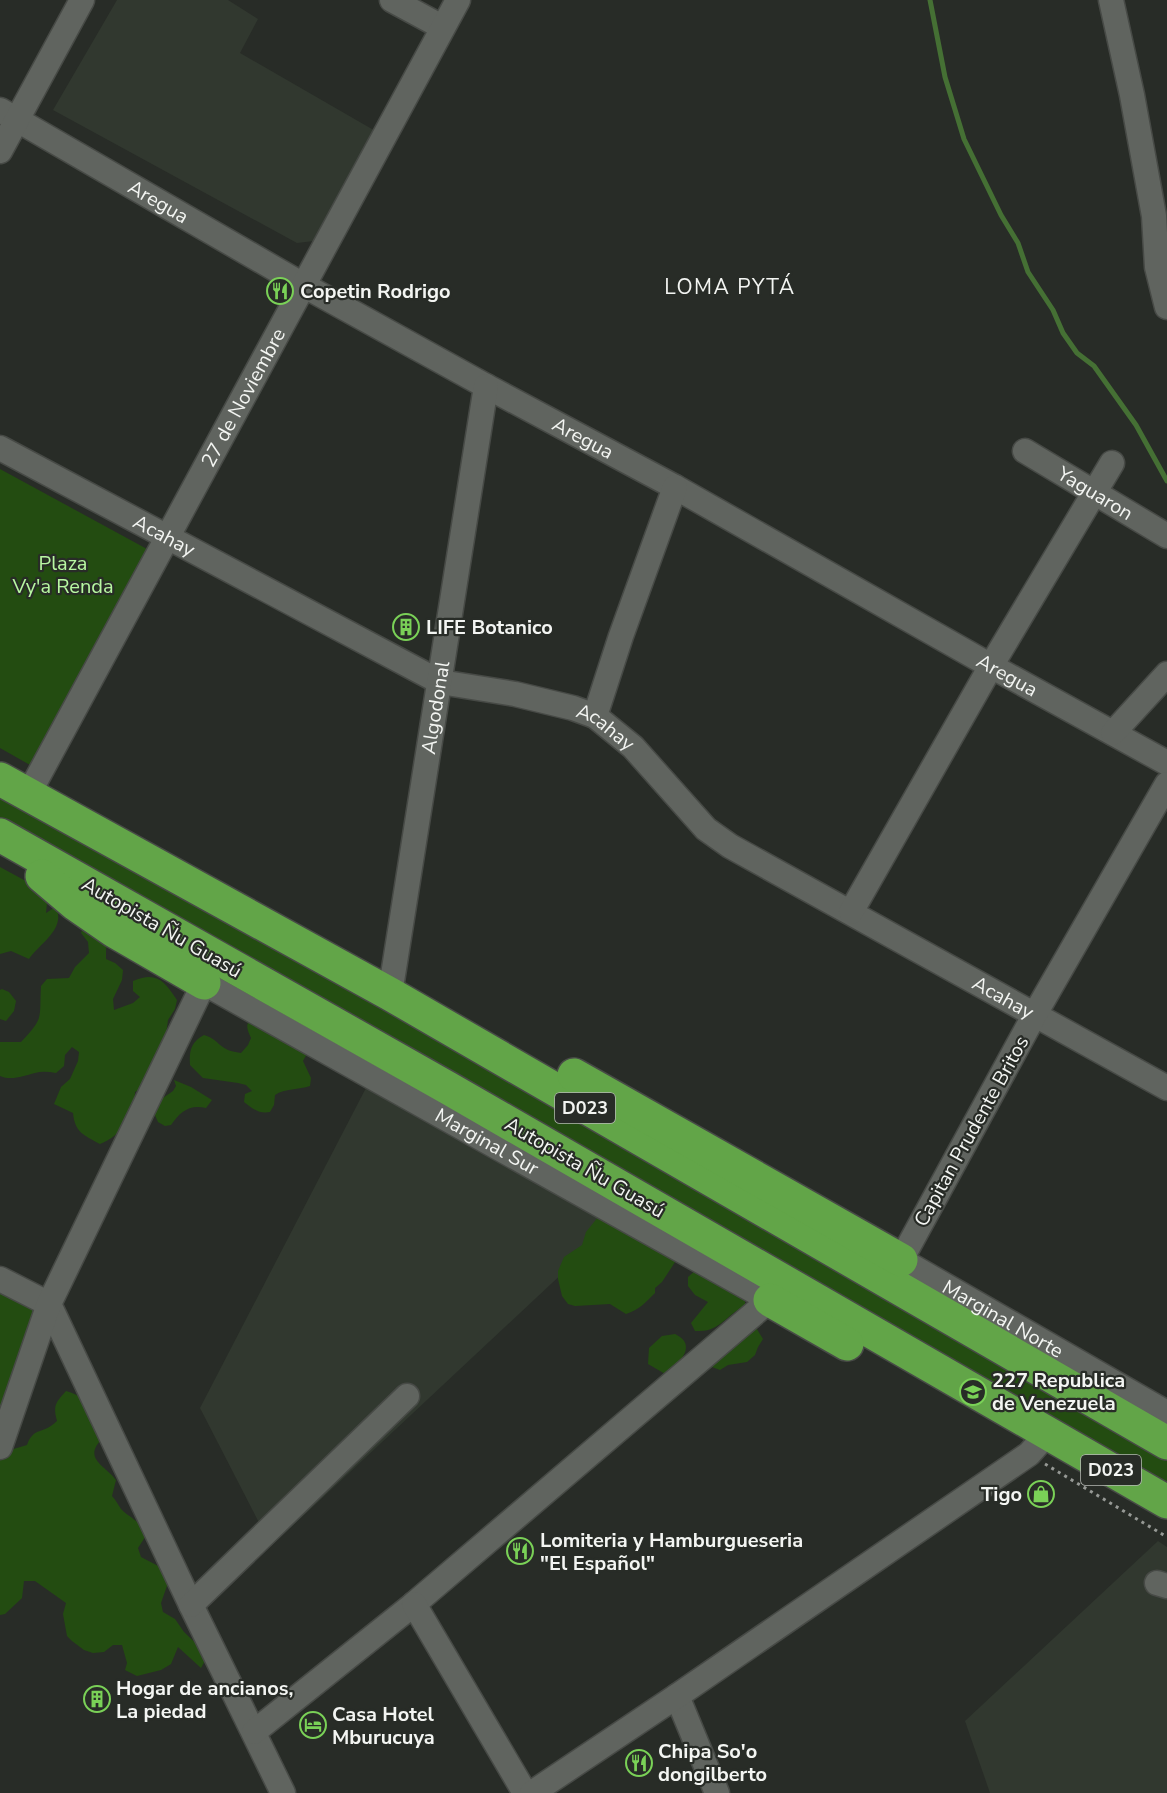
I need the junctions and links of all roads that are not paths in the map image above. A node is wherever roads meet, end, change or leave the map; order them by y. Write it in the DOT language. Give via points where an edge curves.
graph roads {
  1 [pos="82,0"];
  2 [pos="392,0"];
  3 [pos="458,0"];
  4 [pos="1111,0"];
  5 [pos="442,27"];
  6 [pos="9,115"];
  7 [pos="0,151"];
  8 [pos="303,285"];
  9 [pos="1167,307"];
  10 [pos="486,386"];
  11 [pos="0,448"];
  12 [pos="1025,451"];
  13 [pos="1112,463"];
  14 [pos="675,487"];
  15 [pos="1092,493"];
  16 [pos="1167,536"];
  17 [pos="166,537"];
  18 [pos="991,666"];
  19 [pos="1167,675"];
  20 [pos="440,682"];
  21 [pos="595,716"];
  22 [pos="1113,733"];
  23 [pos="1167,763"];
  24 [pos="0,779"];
  25 [pos="1167,784"];
  26 [pos="28,795"];
  27 [pos="0,837"];
  28 [pos="851,912"];
  29 [pos="204,983"];
  30 [pos="390,994"];
  31 [pos="1035,1014"];
  32 [pos="434,1021"];
  33 [pos="1167,1088"];
  34 [pos="901,1260"];
  35 [pos="0,1279"];
  36 [pos="770,1300"];
  37 [pos="49,1304"];
  38 [pos="971,1330"];
  39 [pos="407,1396"];
  40 [pos="1005,1410"];
  41 [pos="1167,1413"];
  42 [pos="1167,1429"];
  43 [pos="1044,1442"];
  44 [pos="1167,1443"];
  45 [pos="0,1448"];
  46 [pos="1167,1502"];
  47 [pos="1167,1526"];
  48 [pos="414,1604"];
  49 [pos="191,1605"];
  50 [pos="677,1696"];
  51 [pos="254,1732"];
  52 [pos="283,1793"];
  53 [pos="525,1793"];
  54 [pos="531,1793"];
  55 [pos="717,1793"];
  1 -- 6 [label="street"];
  2 -- 5 [label="street"];
  3 -- 5 [label="street, 27 de Noviembre"];
  4 -- 9 [label="street" via="1132,95 1154,216 1157,267"];
  5 -- 8 [label="street, 27 de Noviembre"];
  6 -- 7 [label="street"];
  6 -- 8 [label="street, Aregua"];
  8 -- 10 [label="street, Aregua"];
  8 -- 17 [label="street, 27 de Noviembre"];
  10 -- 14 [label="street, Aregua"];
  10 -- 20 [label="street, Algodonal"];
  11 -- 17 [label="street, Acahay"];
  12 -- 15 [label="street, Yaguaron"];
  13 -- 15 [label="street"];
  14 -- 18 [label="street, Aregua"];
  14 -- 21 [label="street"];
  15 -- 16 [label="street, Yaguaron"];
  15 -- 18 [label="street"];
  17 -- 20 [label="street, Acahay"];
  17 -- 26 [label="street, 27 de Noviembre"];
  18 -- 22 [label="street, Aregua"];
  18 -- 28 [label="street"];
  19 -- 22 [label="street"];
  20 -- 21 [label="street, Acahay" via="515,694"];
  20 -- 30 [label="street, Algodonal"];
  21 -- 28 [label="street, Acahay" via="633,747 706,829"];
  22 -- 23 [label="street, Aregua"];
  24 -- 26 [label="highway, D023"];
  25 -- 31 [label="street, Capitan Prudente Britos"];
  26 -- 30 [label="highway, D023"];
  27 -- 29 [label="highway" via="75,904"];
  27 -- 40 [label="highway, Autopista Ñu Guasú / D023" via="448,1088"];
  28 -- 31 [label="street, Acahay"];
  29 -- 36 [label="street, Marginal Sur"];
  29 -- 37 [label="street"];
  30 -- 32 [label="highway, D023"];
  31 -- 33 [label="street, Acahay"];
  31 -- 34 [label="street, Capitan Prudente Britos"];
  32 -- 34 [label="highway" via="508,1039"];
  32 -- 38 [label="highway, D023"];
  34 -- 41 [label="street, Marginal Norte"];
  35 -- 37 [label="street"];
  36 -- 40 [label="highway" via="903,1375"];
  36 -- 48 [label="street"];
  37 -- 45 [label="street"];
  37 -- 49 [label="street"];
  38 -- 42 [label="highway"];
  38 -- 44 [label="highway, D023"];
  39 -- 49 [label="street"];
  40 -- 43 [label="highway, Autopista Ñu Guasú / D023"];
  43 -- 46 [label="highway, Autopista Ñu Guasú / D023"];
  43 -- 47 [label="highway"];
  43 -- 50 [label="street"];
  48 -- 51 [label="street"];
  48 -- 53 [label="street"];
  49 -- 51 [label="street"];
  50 -- 54 [label="street"];
  50 -- 55 [label="street"];
  51 -- 52 [label="street"];
}
